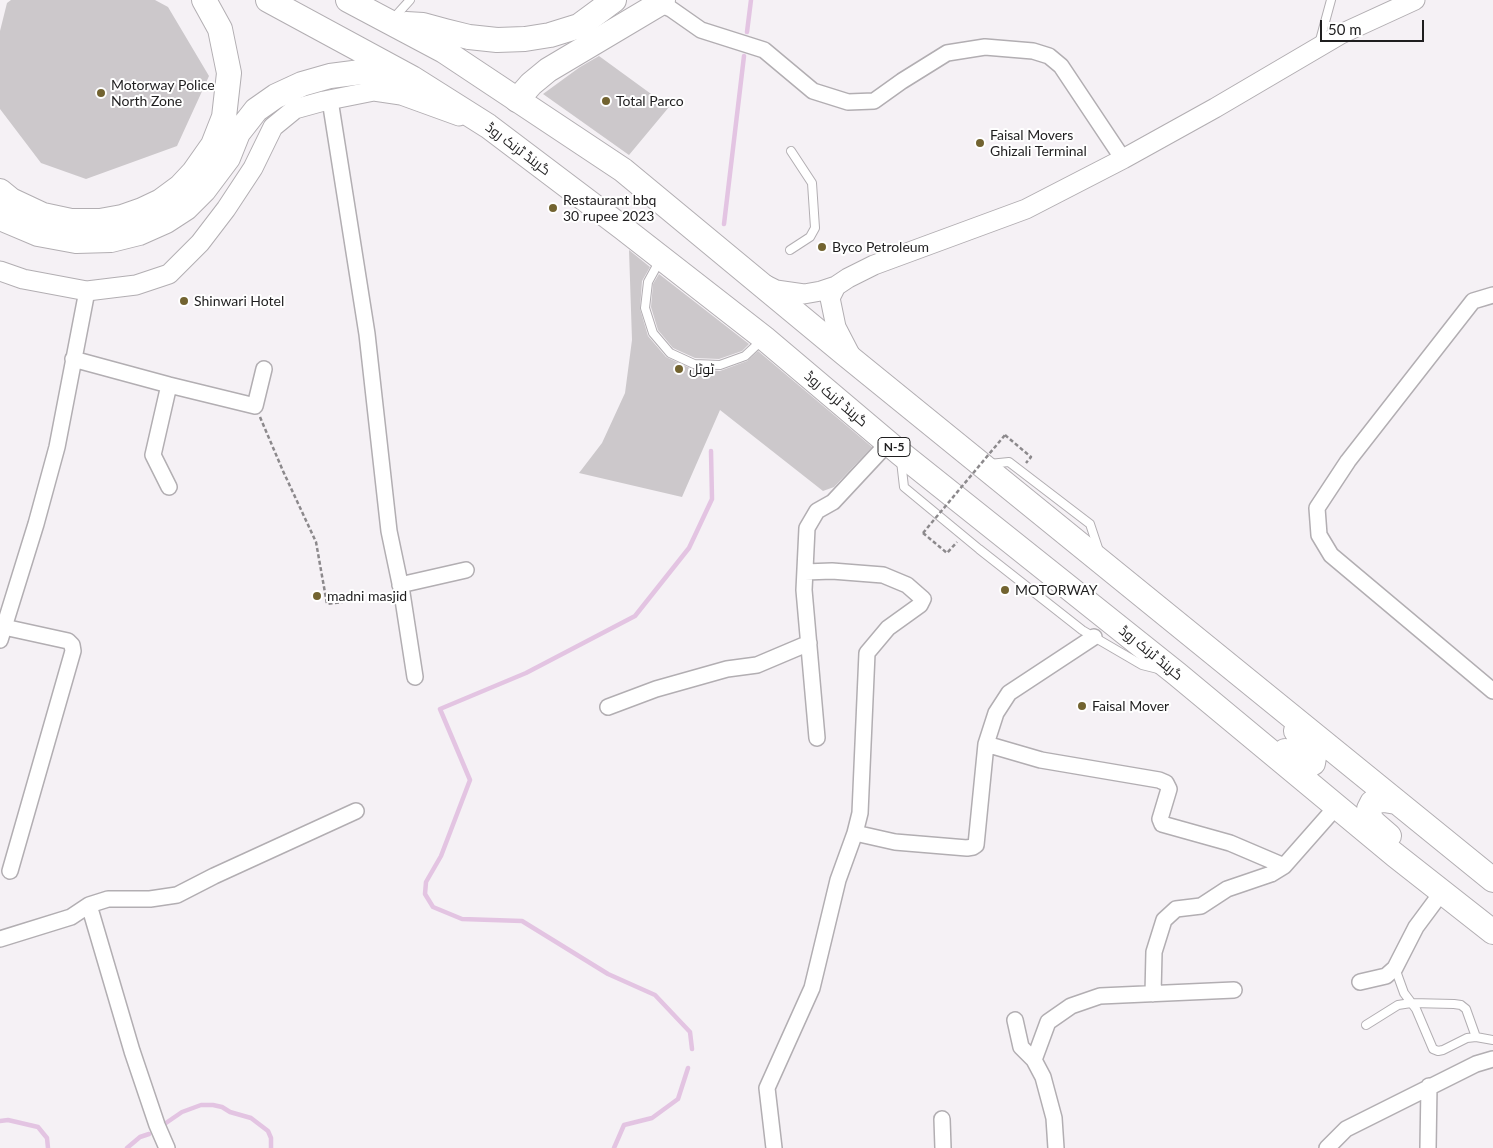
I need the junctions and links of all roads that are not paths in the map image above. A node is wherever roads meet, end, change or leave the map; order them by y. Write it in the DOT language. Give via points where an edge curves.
graph roads {
  1 [pos="204,0"];
  2 [pos="268,0"];
  3 [pos="348,0"];
  4 [pos="410,0"];
  5 [pos="614,0"];
  6 [pos="1331,0"];
  7 [pos="1415,1"];
  8 [pos="661,2"];
  9 [pos="389,23"];
  10 [pos="1318,46"];
  11 [pos="412,78"];
  12 [pos="330,100"];
  13 [pos="517,100"];
  14 [pos="488,126"];
  15 [pos="791,151"];
  16 [pos="1124,159"];
  17 [pos="0,191"];
  18 [pos="0,218"];
  19 [pos="790,250"];
  20 [pos="661,259"];
  21 [pos="0,271"];
  22 [pos="758,282"];
  23 [pos="836,286"];
  24 [pos="87,291"];
  25 [pos="1493,295"];
  26 [pos="764,338"];
  27 [pos="73,359"];
  28 [pos="854,362"];
  29 [pos="264,369"];
  30 [pos="169,385"];
  31 [pos="894,448"];
  32 [pos="169,487"];
  33 [pos="466,570"];
  34 [pos="805,572"];
  35 [pos="401,589"];
  36 [pos="2,634"];
  37 [pos="1094,637"];
  38 [pos="809,643"];
  39 [pos="1206,647"];
  40 [pos="1177,674"];
  41 [pos="415,677"];
  42 [pos="1493,692"];
  43 [pos="608,707"];
  44 [pos="817,738"];
  45 [pos="1260,743"];
  46 [pos="986,744"];
  47 [pos="1396,802"];
  48 [pos="1336,807"];
  49 [pos="356,811"];
  50 [pos="855,833"];
  51 [pos="1284,866"];
  52 [pos="10,872"];
  53 [pos="1493,880"];
  54 [pos="1442,892"];
  55 [pos="89,905"];
  56 [pos="1493,920"];
  57 [pos="1493,932"];
  58 [pos="0,938"];
  59 [pos="1395,968"];
  60 [pos="1360,982"];
  61 [pos="1234,990"];
  62 [pos="1153,994"];
  63 [pos="1411,1003"];
  64 [pos="1015,1020"];
  65 [pos="1366,1025"];
  66 [pos="1476,1037"];
  67 [pos="1493,1040"];
  68 [pos="1493,1059"];
  69 [pos="1034,1060"];
  70 [pos="1430,1086"];
  71 [pos="942,1118"];
  72 [pos="166,1148"];
  73 [pos="774,1148"];
  74 [pos="943,1148"];
  75 [pos="1056,1148"];
  76 [pos="1327,1148"];
  77 [pos="1428,1148"];
  1 -- 17 [label="main road" via="220,29 229,73 224,117 213,145 180,187 142,210 122,217 90,221 43,215"];
  2 -- 11 [label="main road, گرینڈ ٹرنک روڈ / N-5"];
  3 -- 9 [label="main road"];
  4 -- 9 [label="lane"];
  5 -- 9 [label="main road" via="579,26 525,39 488,39 423,25"];
  6 -- 10 [label="lane"];
  7 -- 10 [label="street"];
  8 -- 13 [label="main road" via="548,70"];
  8 -- 16 [label="street" via="700,30 764,50 814,91 848,102 874,101 947,54 985,47 1033,51 1049,56 1061,66"];
  9 -- 13 [label="main road" via="444,51"];
  10 -- 16 [label="street"];
  11 -- 14 [label="main road, گرینڈ ٹرنک روڈ / N-5"];
  11 -- 18 [label="main road" via="361,72 330,76 276,96 256,110 238,132 228,158 204,190 166,222 139,233 111,240 76,241 38,234"];
  12 -- 14 [label="street" via="374,91 401,94"];
  12 -- 24 [label="street" via="295,109 273,127 253,168 226,209 200,244 169,274 136,284"];
  12 -- 35 [label="street" via="368,334 389,531"];
  13 -- 22 [label="main road" via="623,170"];
  14 -- 20 [label="main road, گرینڈ ٹرنک روڈ / N-5"];
  15 -- 19 [label="lane" via="812,182 815,228 810,237"];
  16 -- 23 [label="street" via="1026,209 874,266"];
  20 -- 26 [label="main road, گرینڈ ٹرنک روڈ / N-5"];
  20 -- 26 [label="lane" via="648,282 646,308 653,333 670,353 694,364 720,365 745,356"];
  21 -- 24 [label="street" via="23,279"];
  22 -- 23 [label="street" via="776,290 804,294"];
  22 -- 28 [label="main road"];
  23 -- 28 [label="street" via="830,298 833,315 838,333"];
  24 -- 27 [label="street"];
  25 -- 42 [label="street" via="1473,301 1348,462 1318,508 1319,535 1331,555"];
  26 -- 31 [label="main road, گرینڈ ٹرنک روڈ / N-5"];
  27 -- 30 [label="street"];
  27 -- 36 [label="street" via="54,457"];
  28 -- 39 [label="main road"];
  29 -- 30 [label="street" via="255,406"];
  30 -- 32 [label="street" via="153,455"];
  31 -- 34 [label="street" via="833,502 818,511 807,528"];
  31 -- 37 [label="lane" via="904,487"];
  31 -- 40 [label="main road, گرینڈ ٹرنک روڈ / N-5"];
  33 -- 35 [label="street"];
  34 -- 38 [label="street"];
  34 -- 50 [label="street" via="883,575 907,585 923,599 920,605 888,628 867,653 860,813"];
  35 -- 41 [label="street"];
  36 -- 52 [label="street" via="68,641 73,650"];
  37 -- 40 [label="lane" via="1142,665"];
  37 -- 46 [label="street" via="1009,693 996,713"];
  38 -- 43 [label="street" via="757,665 727,669"];
  38 -- 44 [label="street"];
  39 -- 45 [label="main road" via="1210,664 1294,727 1312,752 1313,763 1308,766 1277,748"];
  39 -- 47 [label="main road"];
  40 -- 45 [label="main road, گرینڈ ٹرنک روڈ / N-5"];
  45 -- 48 [label="main road, گرینڈ ٹرنک روڈ / N-5"];
  46 -- 50 [label="street" via="976,845 967,848 895,842"];
  46 -- 51 [label="street" via="1041,760 1159,780 1169,789 1160,819 1162,824 1230,843"];
  47 -- 53 [label="main road"];
  47 -- 56 [label="main road" via="1372,803 1370,818"];
  48 -- 51 [label="street"];
  48 -- 54 [label="main road, گرینڈ ٹرنک روڈ / N-5"];
  49 -- 55 [label="street" via="177,895 108,899"];
  50 -- 73 [label="street" via="838,880 812,988 767,1088"];
  51 -- 62 [label="street" via="1271,874 1227,889 1200,906 1176,909 1164,920 1154,952"];
  54 -- 57 [label="main road, گرینڈ ٹرنک روڈ / N-5"];
  54 -- 59 [label="street" via="1416,927"];
  55 -- 58 [label="street" via="70,917"];
  55 -- 72 [label="street" via="132,1051"];
  59 -- 60 [label="street" via="1386,976"];
  59 -- 63 [label="lane"];
  61 -- 62 [label="street"];
  62 -- 69 [label="street" via="1100,996 1071,1006 1048,1022"];
  63 -- 65 [label="lane" via="1398,1005"];
  63 -- 66 [label="lane" via="1461,1005 1466,1008"];
  63 -- 66 [label="lane" via="1433,1049 1443,1050"];
  64 -- 69 [label="street" via="1021,1047"];
  66 -- 67 [label="lane"];
  68 -- 70 [label="street"];
  69 -- 75 [label="street" via="1043,1077 1054,1118"];
  70 -- 76 [label="street" via="1346,1129"];
  70 -- 77 [label="street"];
  71 -- 74 [label="street"];
}
